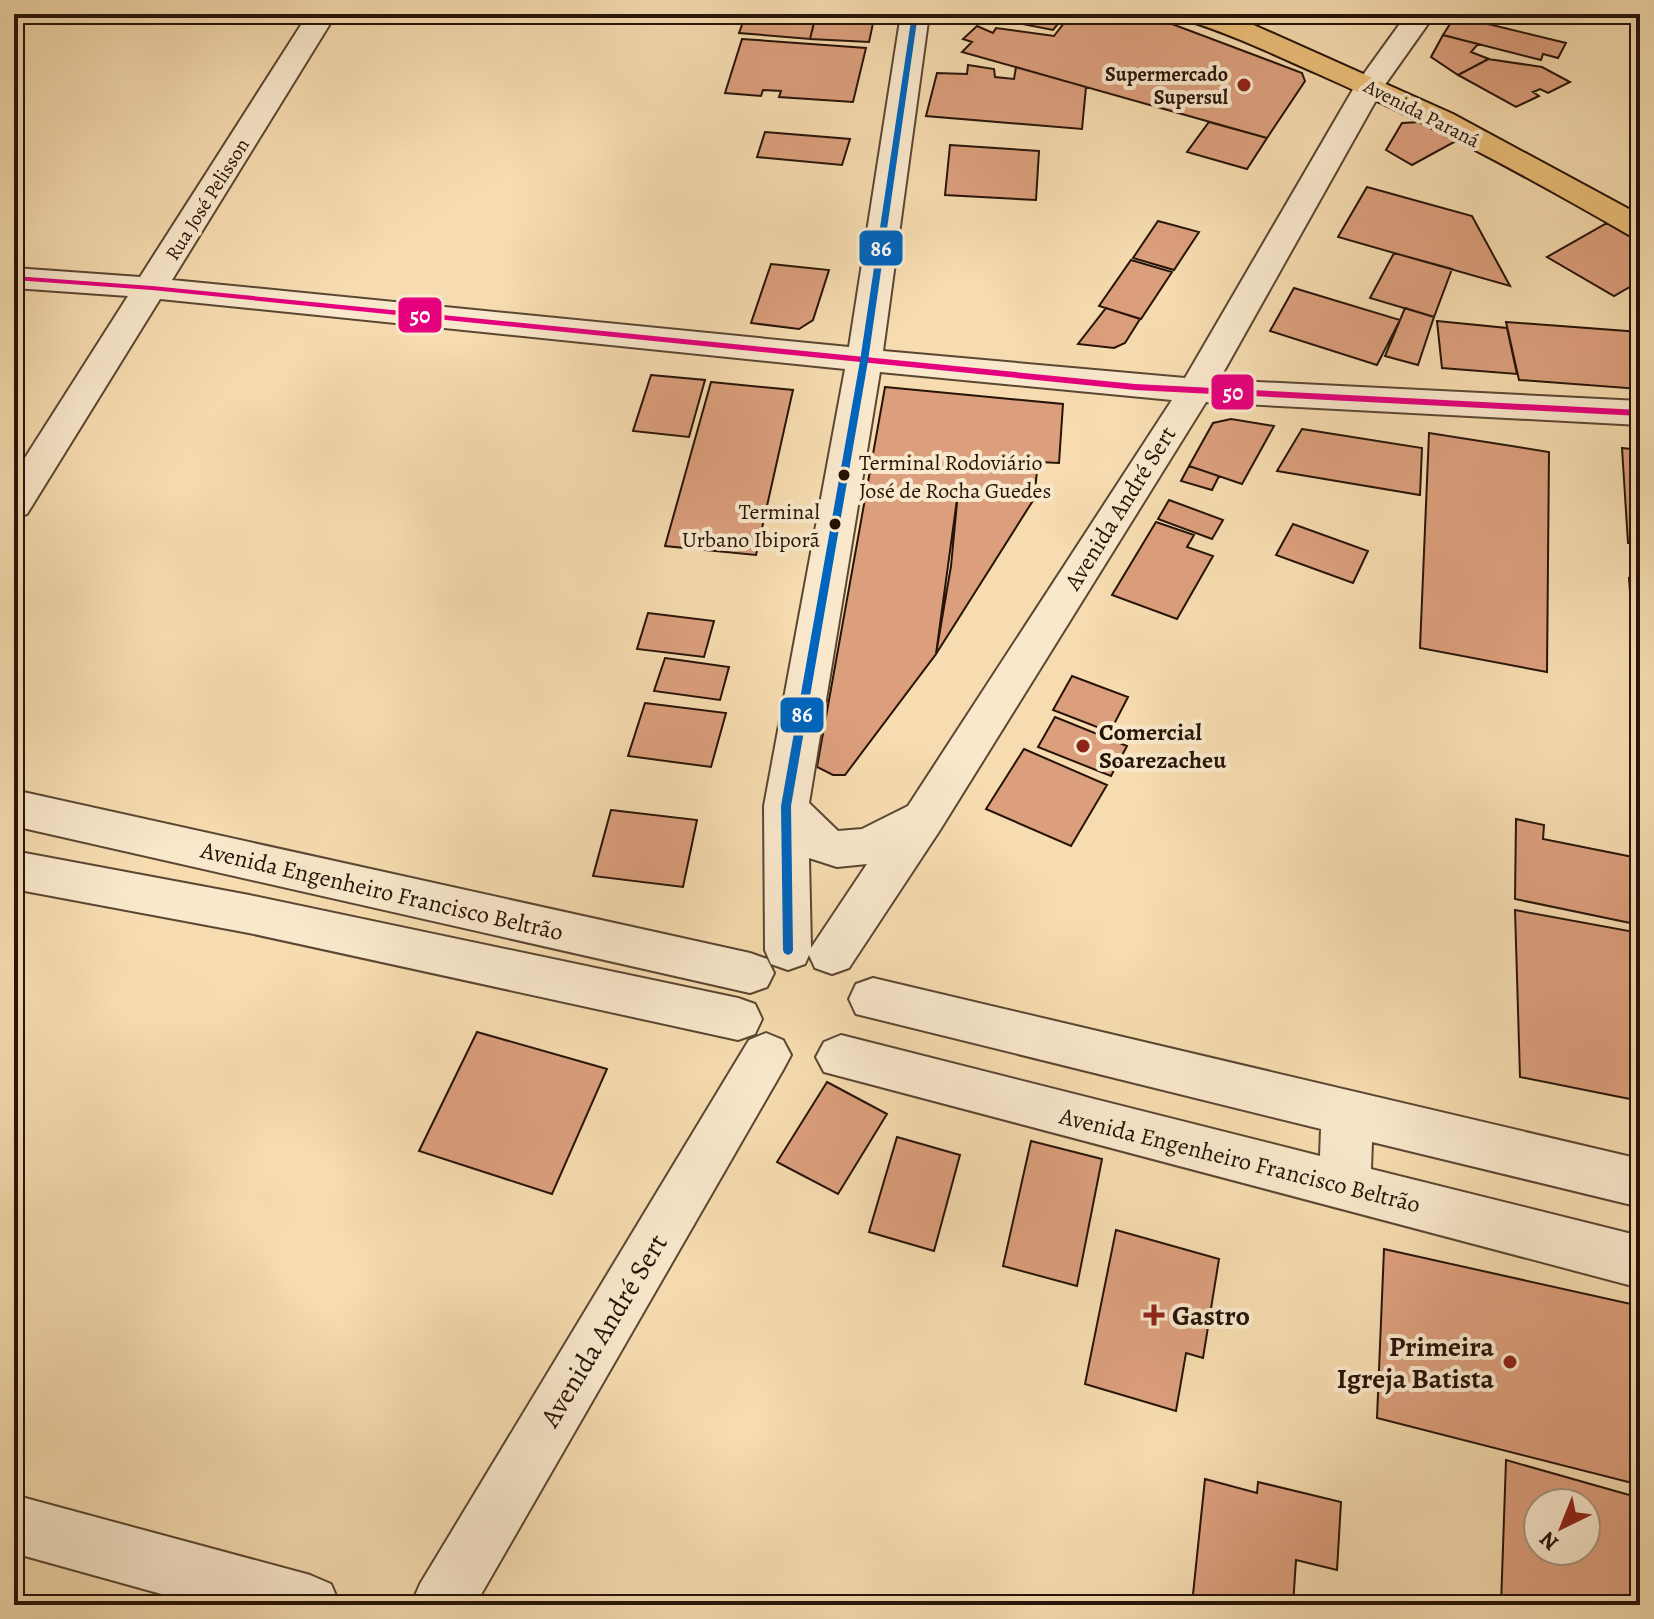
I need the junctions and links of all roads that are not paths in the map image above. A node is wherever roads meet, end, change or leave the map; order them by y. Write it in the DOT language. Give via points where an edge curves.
graph roads {
  1 [pos="322,14"];
  2 [pos="915,14"];
  3 [pos="1196,14"];
  4 [pos="1263,14"];
  5 [pos="1421,14"];
  6 [pos="1378,75"];
  7 [pos="1640,228"];
  8 [pos="14,278"];
  9 [pos="152,288"];
  10 [pos="864,361"];
  11 [pos="1196,390"];
  12 [pos="1640,413"];
  13 [pos="14,505"];
  14 [pos="786,806"];
  15 [pos="14,808"];
  16 [pos="924,817"];
  17 [pos="275,866"];
  18 [pos="14,870"];
  19 [pos="249,914"];
  20 [pos="790,959"];
  21 [pos="873,999"];
  22 [pos="752,1037"];
  23 [pos="841,1057"];
  24 [pos="1347,1113"];
  25 [pos="1640,1183"];
  26 [pos="1345,1187"];
  27 [pos="1640,1262"];
  28 [pos="14,1524"];
  29 [pos="310,1605"];
  30 [pos="441,1605"];
  1 -- 9 [label="street, Rua José Pelisson"];
  2 -- 10 [label="street"];
  3 -- 6 [label="main road, Avenida Paraná"];
  4 -- 6 [label="main road, Avenida Paraná"];
  5 -- 6 [label="street, Avenida André Sert"];
  6 -- 7 [label="main road, Avenida Paraná" via="1592,179"];
  6 -- 11 [label="street, Avenida André Sert"];
  8 -- 9 [label="street"];
  9 -- 10 [label="street"];
  9 -- 13 [label="street, Rua José Pelisson"];
  10 -- 11 [label="street"];
  10 -- 14 [label="street"];
  11 -- 12 [label="street"];
  11 -- 16 [label="street, Avenida André Sert"];
  14 -- 16 [label="street" via="811,837 846,850 877,844"];
  14 -- 20 [label="street"];
  15 -- 17 [label="street, Avenida Engenheiro Francisco Beltrão"];
  16 -- 20 [label="street, Avenida André Sert"];
  17 -- 19 [label="street"];
  17 -- 20 [label="street, Avenida Engenheiro Francisco Beltrão"];
  18 -- 19 [label="street, Avenida Engenheiro Francisco Beltrão"];
  19 -- 22 [label="street, Avenida Engenheiro Francisco Beltrão"];
  20 -- 21 [label="street" via="851,964"];
  20 -- 22 [label="street" via="741,987"];
  21 -- 23 [label="street" via="867,1032"];
  21 -- 24 [label="street"];
  22 -- 23 [label="street" via="802,1066"];
  22 -- 30 [label="street, Avenida André Sert"];
  23 -- 26 [label="street, Avenida Engenheiro Francisco Beltrão"];
  24 -- 25 [label="street"];
  24 -- 26 [label="street"];
  26 -- 27 [label="street, Avenida Engenheiro Francisco Beltrão"];
  28 -- 29 [label="street"];
}
